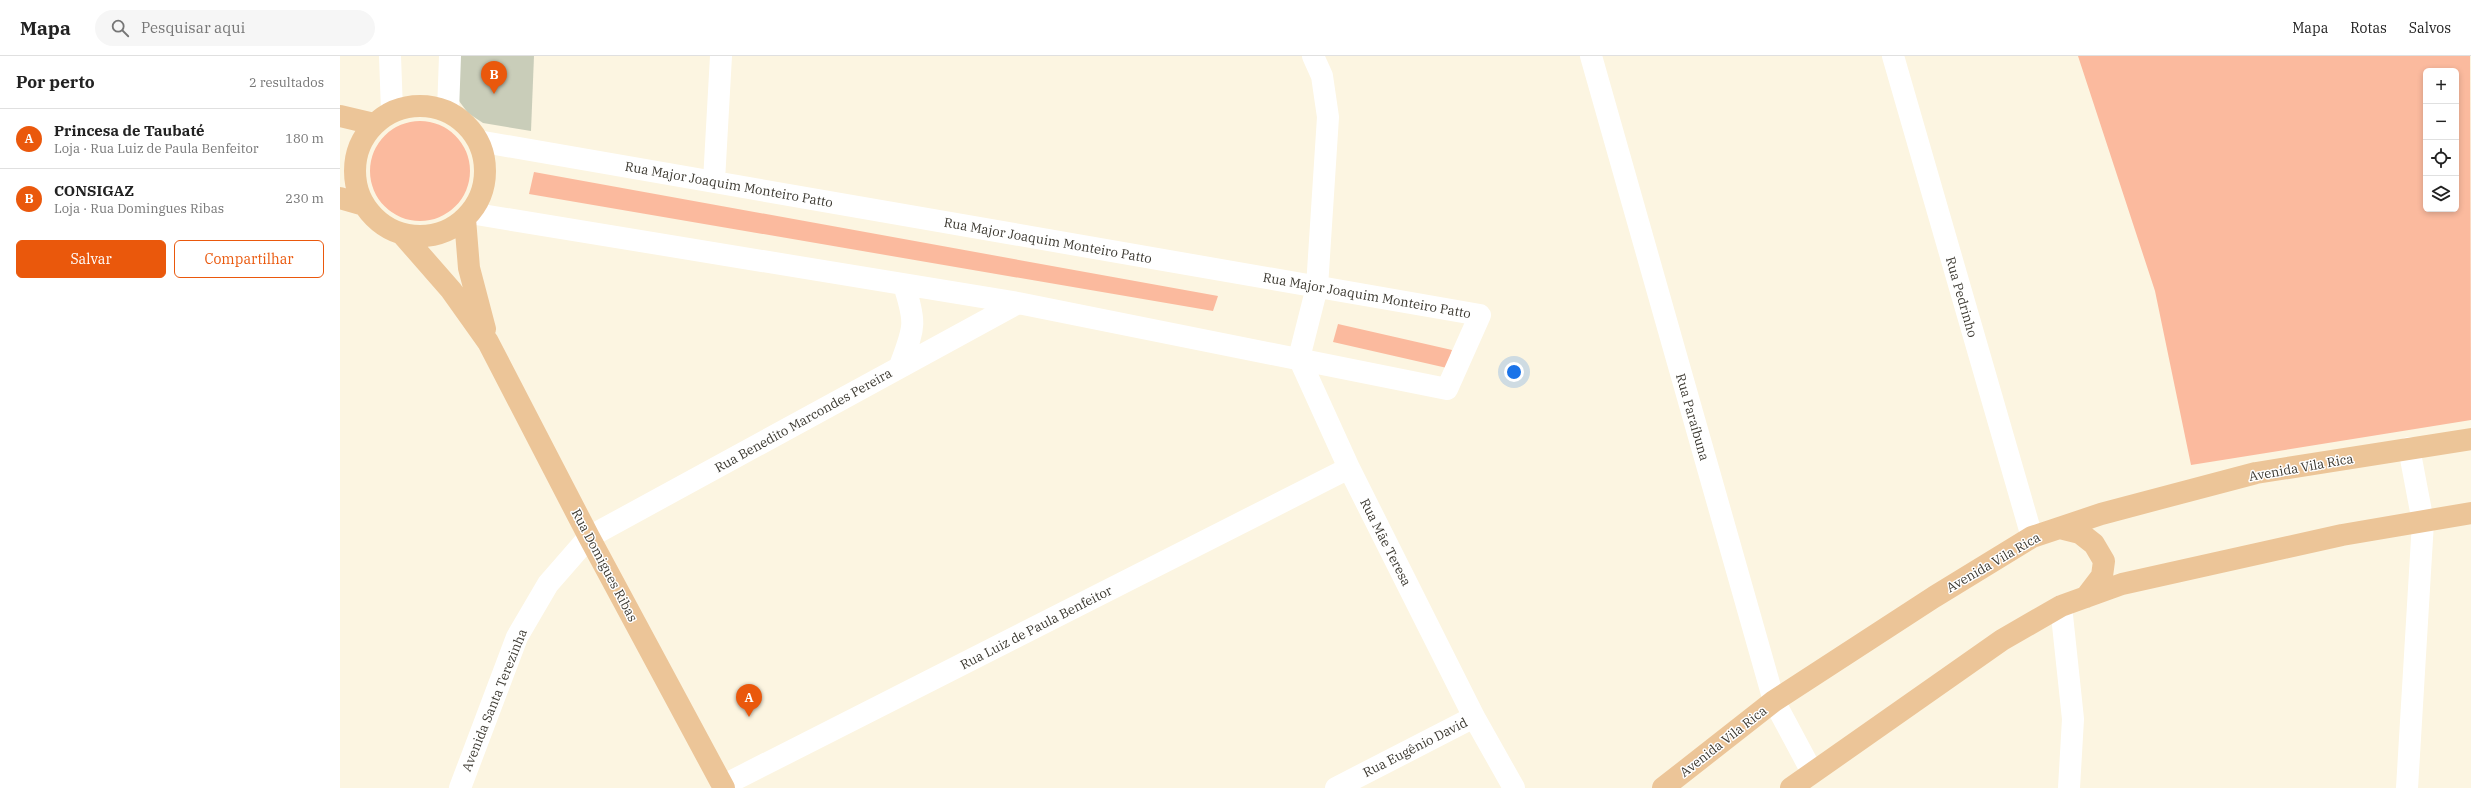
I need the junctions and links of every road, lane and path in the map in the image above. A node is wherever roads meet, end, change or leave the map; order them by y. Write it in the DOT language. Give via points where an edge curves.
graph roads {
  1 [pos="390,56"];
  2 [pos="450,56"];
  3 [pos="721,56"];
  4 [pos="1313,56"];
  5 [pos="1591,56"];
  6 [pos="1892,56"];
  7 [pos="392,111"];
  8 [pos="448,112"];
  9 [pos="340,116"];
  10 [pos="374,124"];
  11 [pos="478,141"];
  12 [pos="714,181"];
  13 [pos="340,198"];
  14 [pos="364,204"];
  15 [pos="468,216"];
  16 [pos="402,234"];
  17 [pos="904,285"];
  18 [pos="1316,287"];
  19 [pos="1018,303"];
  20 [pos="488,342"];
  21 [pos="1298,358"];
  22 [pos="900,366"];
  23 [pos="2471,439"];
  24 [pos="2409,448"];
  25 [pos="1349,468"];
  26 [pos="2471,513"];
  27 [pos="2423,522"];
  28 [pos="2060,528"];
  29 [pos="589,537"];
  30 [pos="2032,537"];
  31 [pos="2086,596"];
  32 [pos="2061,606"];
  33 [pos="1774,701"];
  34 [pos="1474,718"];
  35 [pos="1812,772"];
  36 [pos="723,787"];
  37 [pos="460,788"];
  38 [pos="1336,788"];
  39 [pos="1514,788"];
  40 [pos="1663,788"];
  41 [pos="1791,788"];
  42 [pos="2069,788"];
  43 [pos="2408,788"];
  1 -- 7 [label="street"];
  2 -- 8 [label="street"];
  3 -- 12 [label="street"];
  4 -- 18 [label="street" via="1322,76 1328,117"];
  5 -- 33 [label="street, Rua Paraíbuna"];
  6 -- 30 [label="street, Rua Pedrinho"];
  7 -- 8 [label="main road" via="411,106 424,106"];
  7 -- 10 [label="main road"];
  8 -- 11 [label="main road" via="466,124"];
  9 -- 10 [label="main road"];
  10 -- 14 [label="main road" via="361,142 355,162 356,184"];
  11 -- 12 [label="street, Rua Major Joaquim Monteiro Patto"];
  11 -- 15 [label="main road" via="485,161 485,181 479,201"];
  12 -- 18 [label="street, Rua Major Joaquim Monteiro Patto"];
  13 -- 14 [label="main road"];
  14 -- 16 [label="main road" via="382,224"];
  15 -- 16 [label="main road" via="446,231 424,237"];
  15 -- 17 [label="street, Rua Major Joaquim Monteiro Patto"];
  15 -- 20 [label="main road, Rua Domigues Ribas" via="469,268"];
  16 -- 20 [label="main road, Rua Domigues Ribas" via="451,290"];
  17 -- 19 [label="street, Rua Major Joaquim Monteiro Patto"];
  17 -- 22 [label="street" via="912,311 913,330"];
  18 -- 21 [label="street"];
  18 -- 21 [label="street, Rua Major Joaquim Monteiro Patto" via="1480,315 1447,389"];
  19 -- 21 [label="street, Rua Major Joaquim Monteiro Patto"];
  19 -- 22 [label="street, Rua Benedito Marcondes Pereira"];
  20 -- 29 [label="main road, Rua Domigues Ribas"];
  21 -- 25 [label="street, Rua Mãe Teresa"];
  22 -- 29 [label="street, Rua Benedito Marcondes Pereira"];
  23 -- 24 [label="main road, Avenida Vila Rica"];
  24 -- 27 [label="street"];
  24 -- 28 [label="main road, Avenida Vila Rica" via="2256,474 2101,514"];
  25 -- 34 [label="street, Rua Mãe Teresa"];
  25 -- 36 [label="street, Rua Luiz de Paula Benfeitor"];
  26 -- 27 [label="main road"];
  27 -- 31 [label="main road" via="2342,535 2145,579"];
  27 -- 43 [label="street"];
  28 -- 30 [label="main road, Avenida Vila Rica"];
  28 -- 31 [label="main road" via="2080,533 2094,544 2104,561 2102,576"];
  29 -- 36 [label="main road, Rua Domigues Ribas"];
  29 -- 37 [label="street, Avenida Santa Terezinha" via="548,584 517,637"];
  30 -- 33 [label="main road, Avenida Vila Rica"];
  31 -- 32 [label="main road"];
  32 -- 35 [label="main road" via="2002,640"];
  32 -- 42 [label="street" via="2073,719"];
  33 -- 35 [label="street, Rua Paraíbuna"];
  33 -- 40 [label="main road, Avenida Vila Rica"];
  34 -- 38 [label="street, Rua Eugênio David"];
  34 -- 39 [label="street, Rua Mãe Teresa"];
  35 -- 41 [label="main road"];
}
